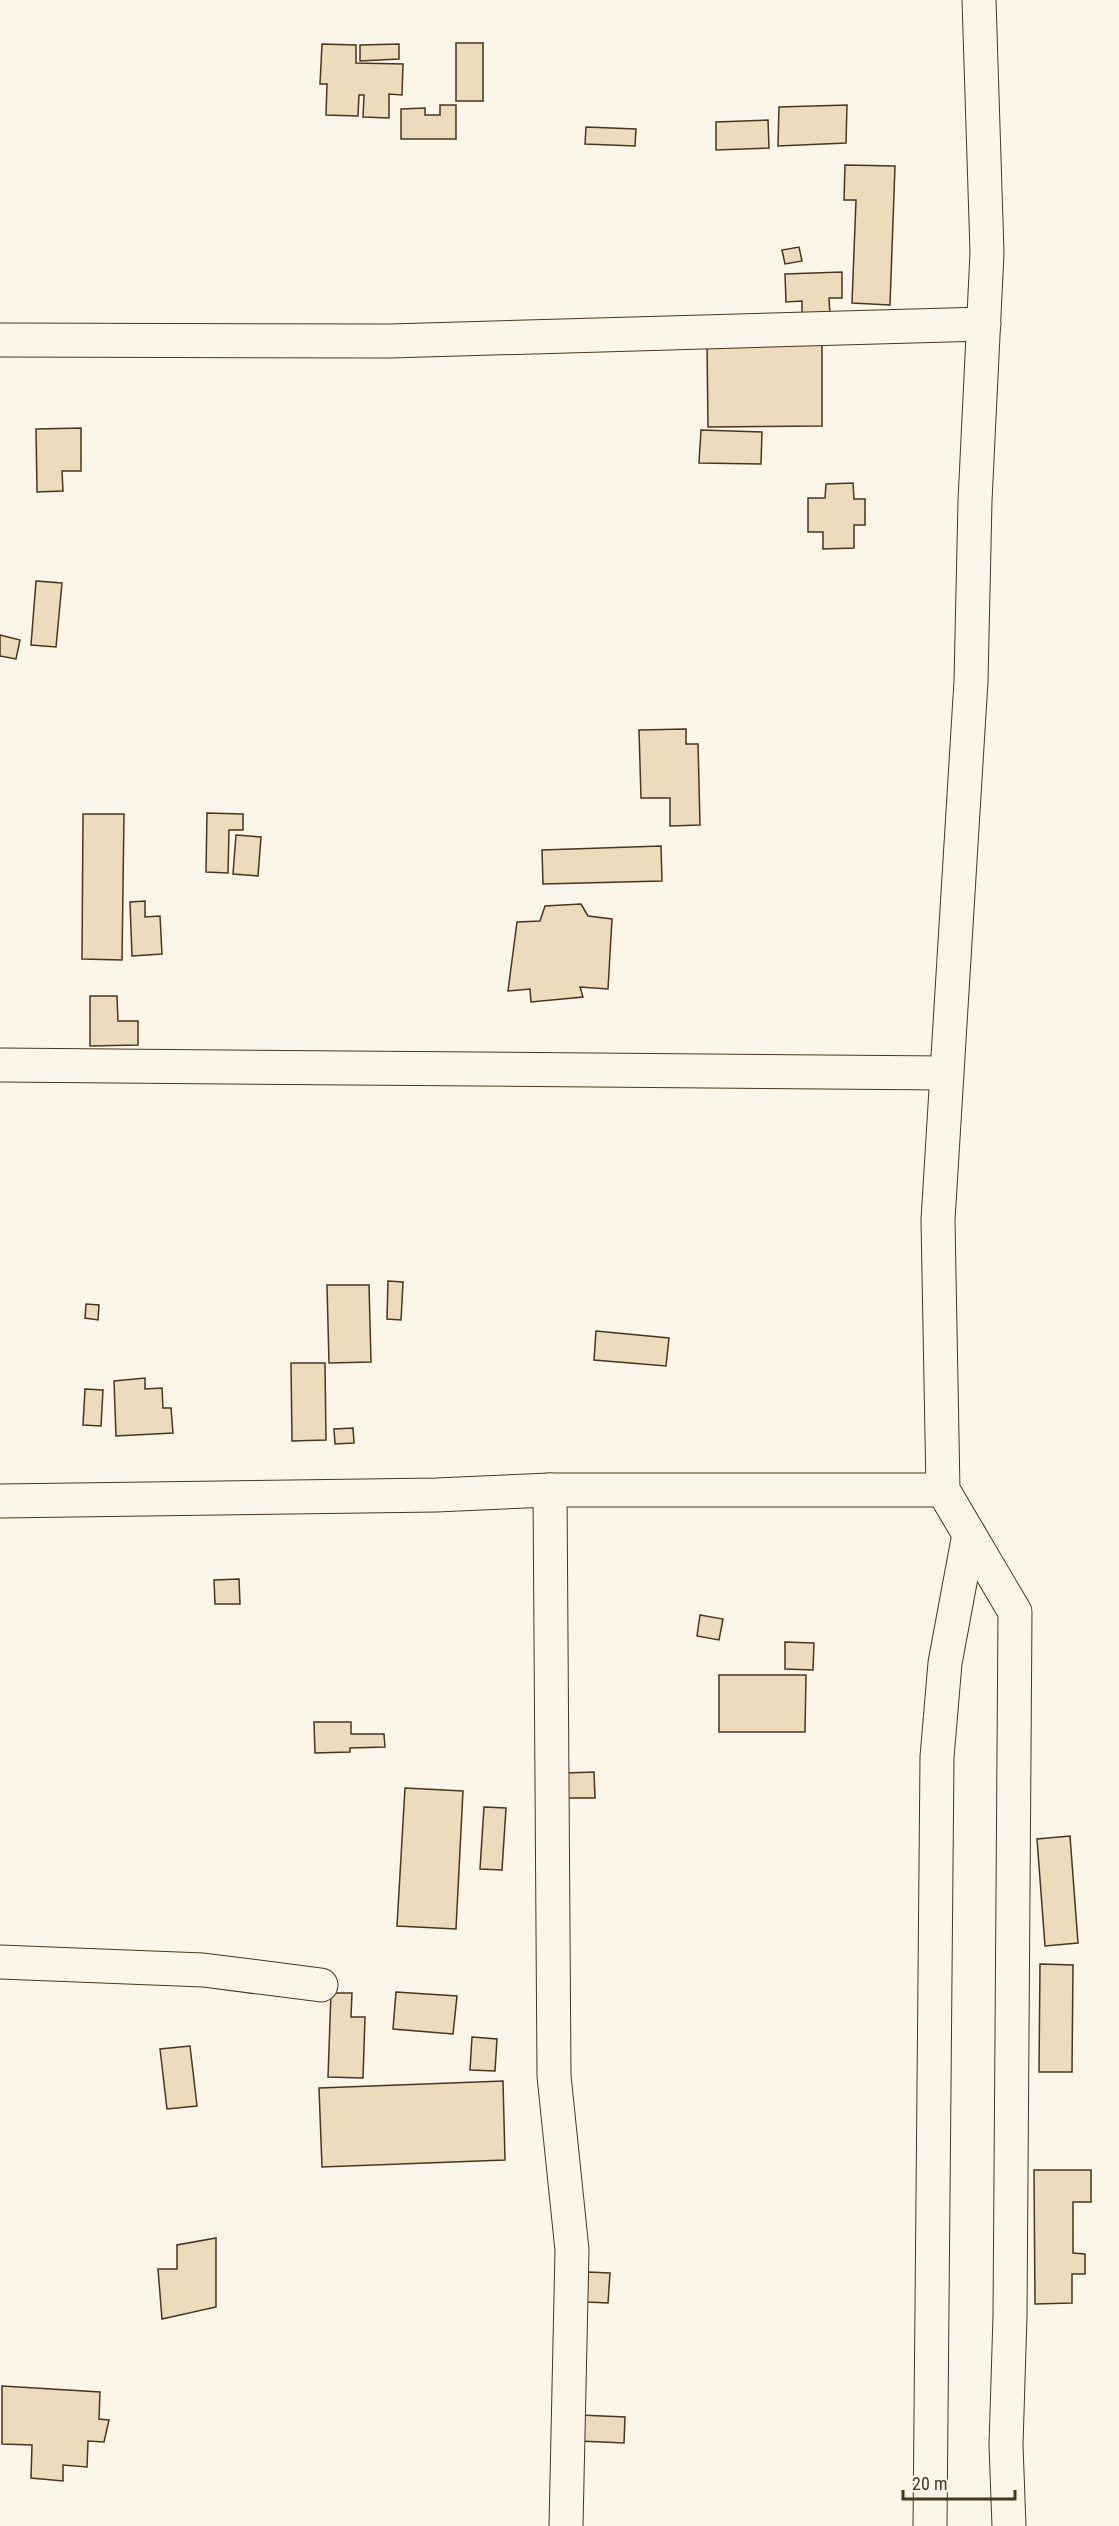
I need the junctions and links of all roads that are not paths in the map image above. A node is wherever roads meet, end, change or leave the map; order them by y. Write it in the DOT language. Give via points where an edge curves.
graph roads {
  1 [pos="979,0"];
  2 [pos="984,324"];
  3 [pos="0,340"];
  4 [pos="0,1065"];
  5 [pos="946,1073"];
  6 [pos="550,1490"];
  7 [pos="943,1490"];
  8 [pos="0,1501"];
  9 [pos="969,1534"];
  10 [pos="0,1962"];
  11 [pos="321,1985"];
  12 [pos="566,2526"];
  13 [pos="930,2526"];
  14 [pos="1009,2526"];
  1 -- 2 [label="street" via="987,253"];
  2 -- 3 [label="street" via="390,341"];
  2 -- 5 [label="street" via="971,681"];
  4 -- 5 [label="street"];
  5 -- 7 [label="street" via="938,1221"];
  6 -- 7 [label="street"];
  6 -- 8 [label="street"];
  6 -- 12 [label="street" via="554,2076 572,2250"];
  7 -- 9 [label="street"];
  9 -- 13 [label="street" via="945,1663 937,1757"];
  9 -- 14 [label="street" via="1015,1612 1006,2445"];
  10 -- 11 [label="street" via="203,1970"];
}
